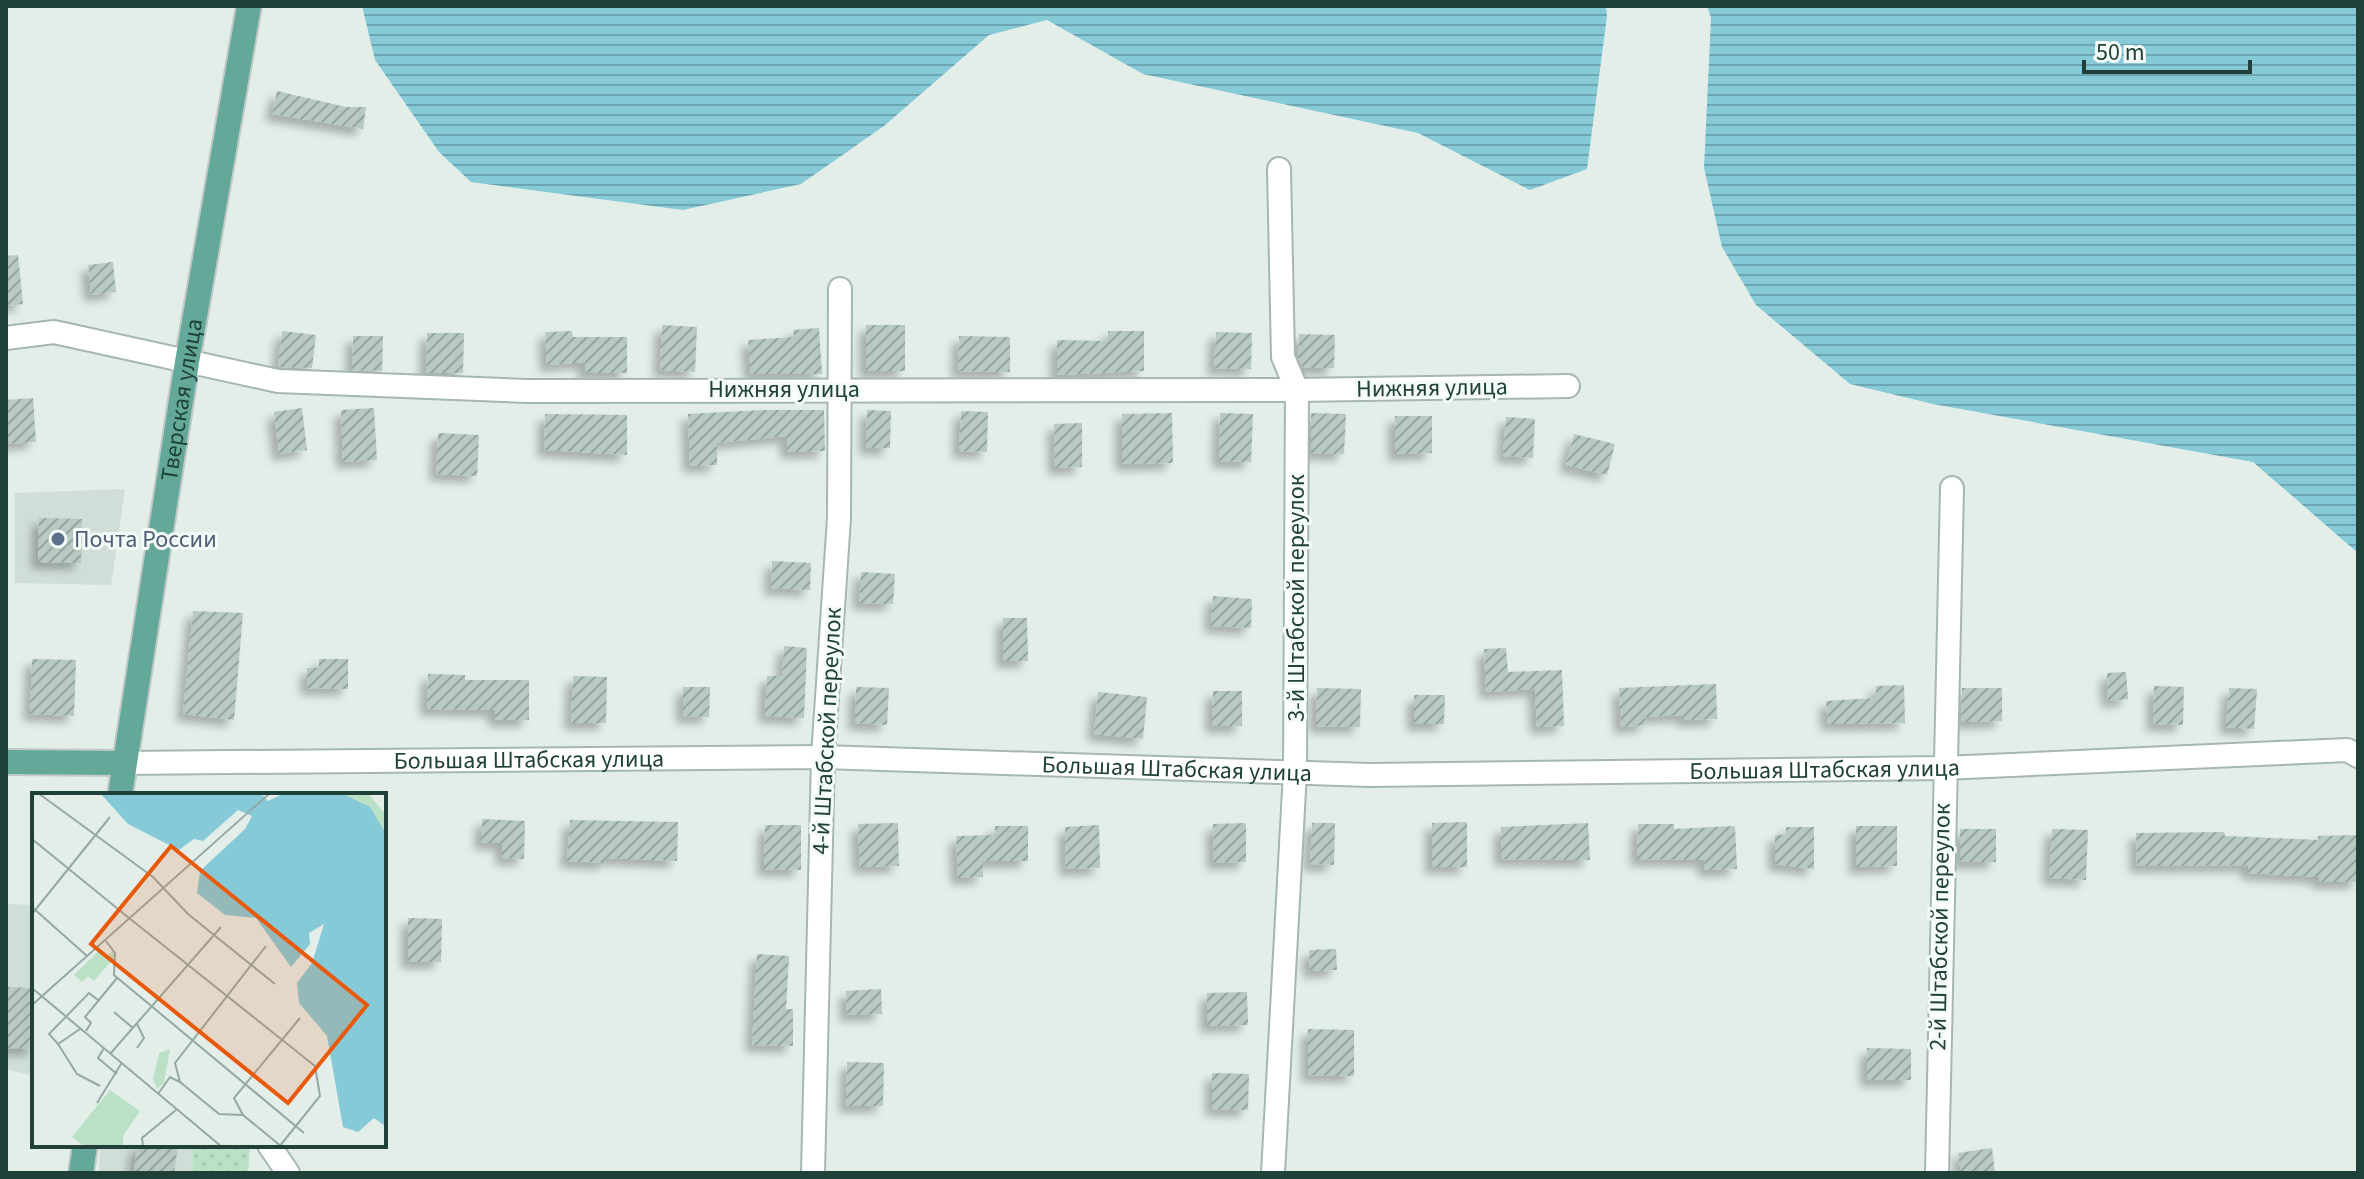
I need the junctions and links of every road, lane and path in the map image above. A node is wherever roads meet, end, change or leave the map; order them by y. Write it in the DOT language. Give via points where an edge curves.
graph roads {
  1 [pos="249,6"];
  2 [pos="1279,169"];
  3 [pos="840,289"];
  4 [pos="6,338"];
  5 [pos="187,362"];
  6 [pos="1568,386"];
  7 [pos="840,388"];
  8 [pos="1297,390"];
  9 [pos="1952,488"];
  10 [pos="2352,753"];
  11 [pos="823,757"];
  12 [pos="6,762"];
  13 [pos="123,763"];
  14 [pos="1943,768"];
  15 [pos="1295,772"];
  16 [pos="120,793"];
  17 [pos="85,1147"];
  18 [pos="270,1147"];
  19 [pos="81,1173"];
  20 [pos="288,1173"];
  21 [pos="813,1173"];
  22 [pos="1273,1173"];
  23 [pos="1937,1173"];
  1 -- 5 [label="main road, Тверская улица"];
  2 -- 8 [label="street, 3-й Штабской переулок" via="1283,357"];
  3 -- 7 [label="street, 4-й Штабской переулок"];
  4 -- 5 [label="street, Нижняя улица" via="54,332"];
  5 -- 7 [label="street, Нижняя улица" via="278,381 526,391"];
  5 -- 13 [label="main road, Тверская улица"];
  6 -- 8 [label="street, Нижняя улица"];
  7 -- 8 [label="street, Нижняя улица"];
  7 -- 11 [label="street, 4-й Штабской переулок" via="839,518"];
  8 -- 15 [label="street, 3-й Штабской переулок"];
  9 -- 14 [label="street, 2-й Штабской переулок"];
  10 -- 14 [label="street, Большая Штабская улица"];
  11 -- 13 [label="street, Большая Штабская улица"];
  11 -- 15 [label="street, Большая Штабская улица"];
  11 -- 21 [label="street, 4-й Штабской переулок"];
  12 -- 13 [label="main road, Большая Штабская улица"];
  13 -- 16 [label="main road, Тверская улица"];
  14 -- 15 [label="street, Большая Штабская улица"];
  14 -- 23 [label="street, 2-й Штабской переулок"];
  15 -- 22 [label="street, 3-й Штабской переулок"];
  17 -- 19 [label="main road"];
  18 -- 20 [label="street"];
}
